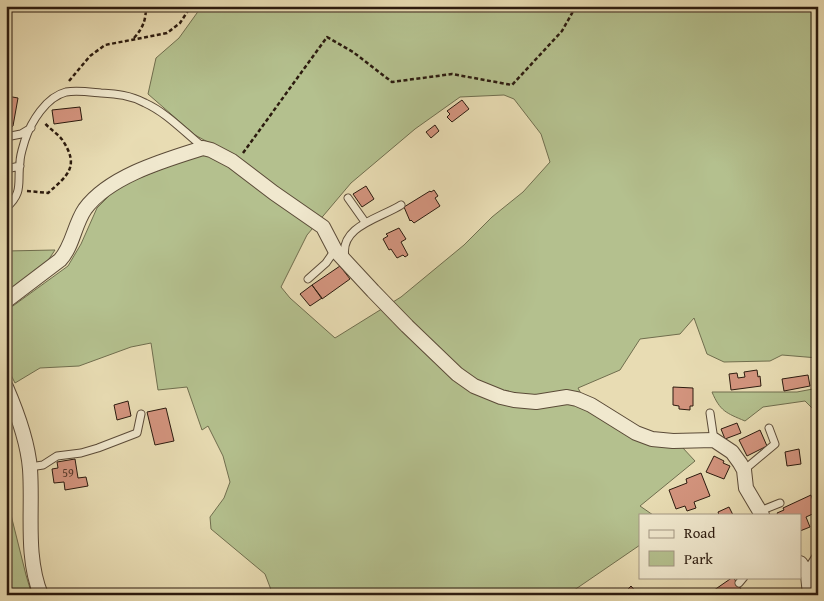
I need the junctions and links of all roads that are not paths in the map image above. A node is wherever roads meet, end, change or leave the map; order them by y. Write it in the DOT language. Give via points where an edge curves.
graph roads {
  1 [pos="31,128"];
  2 [pos="6,137"];
  3 [pos="204,148"];
  4 [pos="20,166"];
  5 [pos="6,169"];
  6 [pos="348,198"];
  7 [pos="401,205"];
  8 [pos="6,208"];
  9 [pos="365,222"];
  10 [pos="335,250"];
  11 [pos="346,262"];
  12 [pos="308,279"];
  13 [pos="6,301"];
  14 [pos="6,387"];
  15 [pos="710,413"];
  16 [pos="141,414"];
  17 [pos="769,428"];
  18 [pos="714,440"];
  19 [pos="30,467"];
  20 [pos="744,470"];
  21 [pos="780,503"];
  22 [pos="761,513"];
  23 [pos="817,557"];
  24 [pos="803,568"];
  25 [pos="41,595"];
  26 [pos="810,595"];
  1 -- 2 [label="lane"];
  1 -- 3 [label="lane" via="50,99 66,92 126,95 147,104"];
  1 -- 4 [label="lane"];
  3 -- 10 [label="street" via="235,163 323,227"];
  3 -- 13 [label="street" via="150,166 109,185 84,210 67,253"];
  4 -- 5 [label="lane"];
  4 -- 8 [label="lane" via="16,200"];
  6 -- 9 [label="lane"];
  7 -- 9 [label="lane"];
  9 -- 11 [label="lane" via="346,242"];
  10 -- 11 [label="street"];
  10 -- 12 [label="lane"];
  11 -- 18 [label="street" via="407,326 474,386 514,400 577,399 652,439"];
  14 -- 19 [label="street" via="16,410"];
  15 -- 18 [label="lane"];
  16 -- 19 [label="lane" via="136,433 98,448 57,456 43,465"];
  17 -- 20 [label="lane" via="775,444"];
  18 -- 20 [label="street" via="732,452"];
  19 -- 25 [label="street" via="32,553"];
  20 -- 22 [label="street" via="746,488"];
  21 -- 22 [label="lane"];
  23 -- 24 [label="lane"];
  24 -- 26 [label="street" via="808,575"];
}
